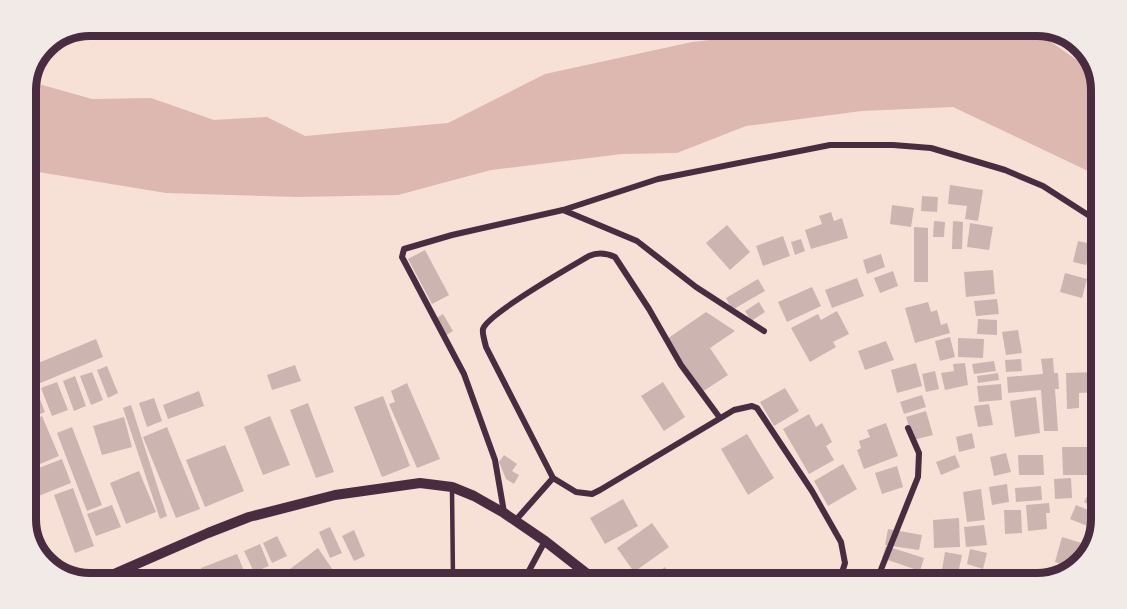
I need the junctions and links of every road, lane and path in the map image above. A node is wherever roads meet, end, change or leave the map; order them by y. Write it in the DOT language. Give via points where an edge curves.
graph roads {
  1 [pos="563,210"];
  2 [pos="1091,217"];
  3 [pos="764,332"];
  4 [pos="720,418"];
  5 [pos="908,428"];
  6 [pos="553,478"];
  7 [pos="452,487"];
  8 [pos="504,513"];
  9 [pos="515,520"];
  10 [pos="545,541"];
  11 [pos="116,573"];
  12 [pos="453,573"];
  13 [pos="528,573"];
  14 [pos="586,573"];
  15 [pos="842,573"];
  16 [pos="880,573"];
  1 -- 2 [label="street" via="658,179 830,145 893,145 931,148 1005,170 1043,186"];
  1 -- 3 [label="street" via="637,241 696,287"];
  1 -- 8 [label="street" via="452,235 404,249 402,253 464,374 495,460"];
  4 -- 6 [label="street" via="592,494 576,492"];
  4 -- 6 [label="street" via="681,365 615,257 594,254 487,321 483,329 486,347"];
  4 -- 15 [label="street" via="752,406 762,412 841,542 845,562"];
  5 -- 16 [label="street" via="919,453 918,477"];
  6 -- 9 [label="street"];
  7 -- 8 [label="street"];
  7 -- 11 [label="street" via="420,483 334,495 208,533"];
  7 -- 12 [label="lane"];
  8 -- 9 [label="street"];
  9 -- 10 [label="street"];
  10 -- 13 [label="street"];
  10 -- 14 [label="street"];
}
